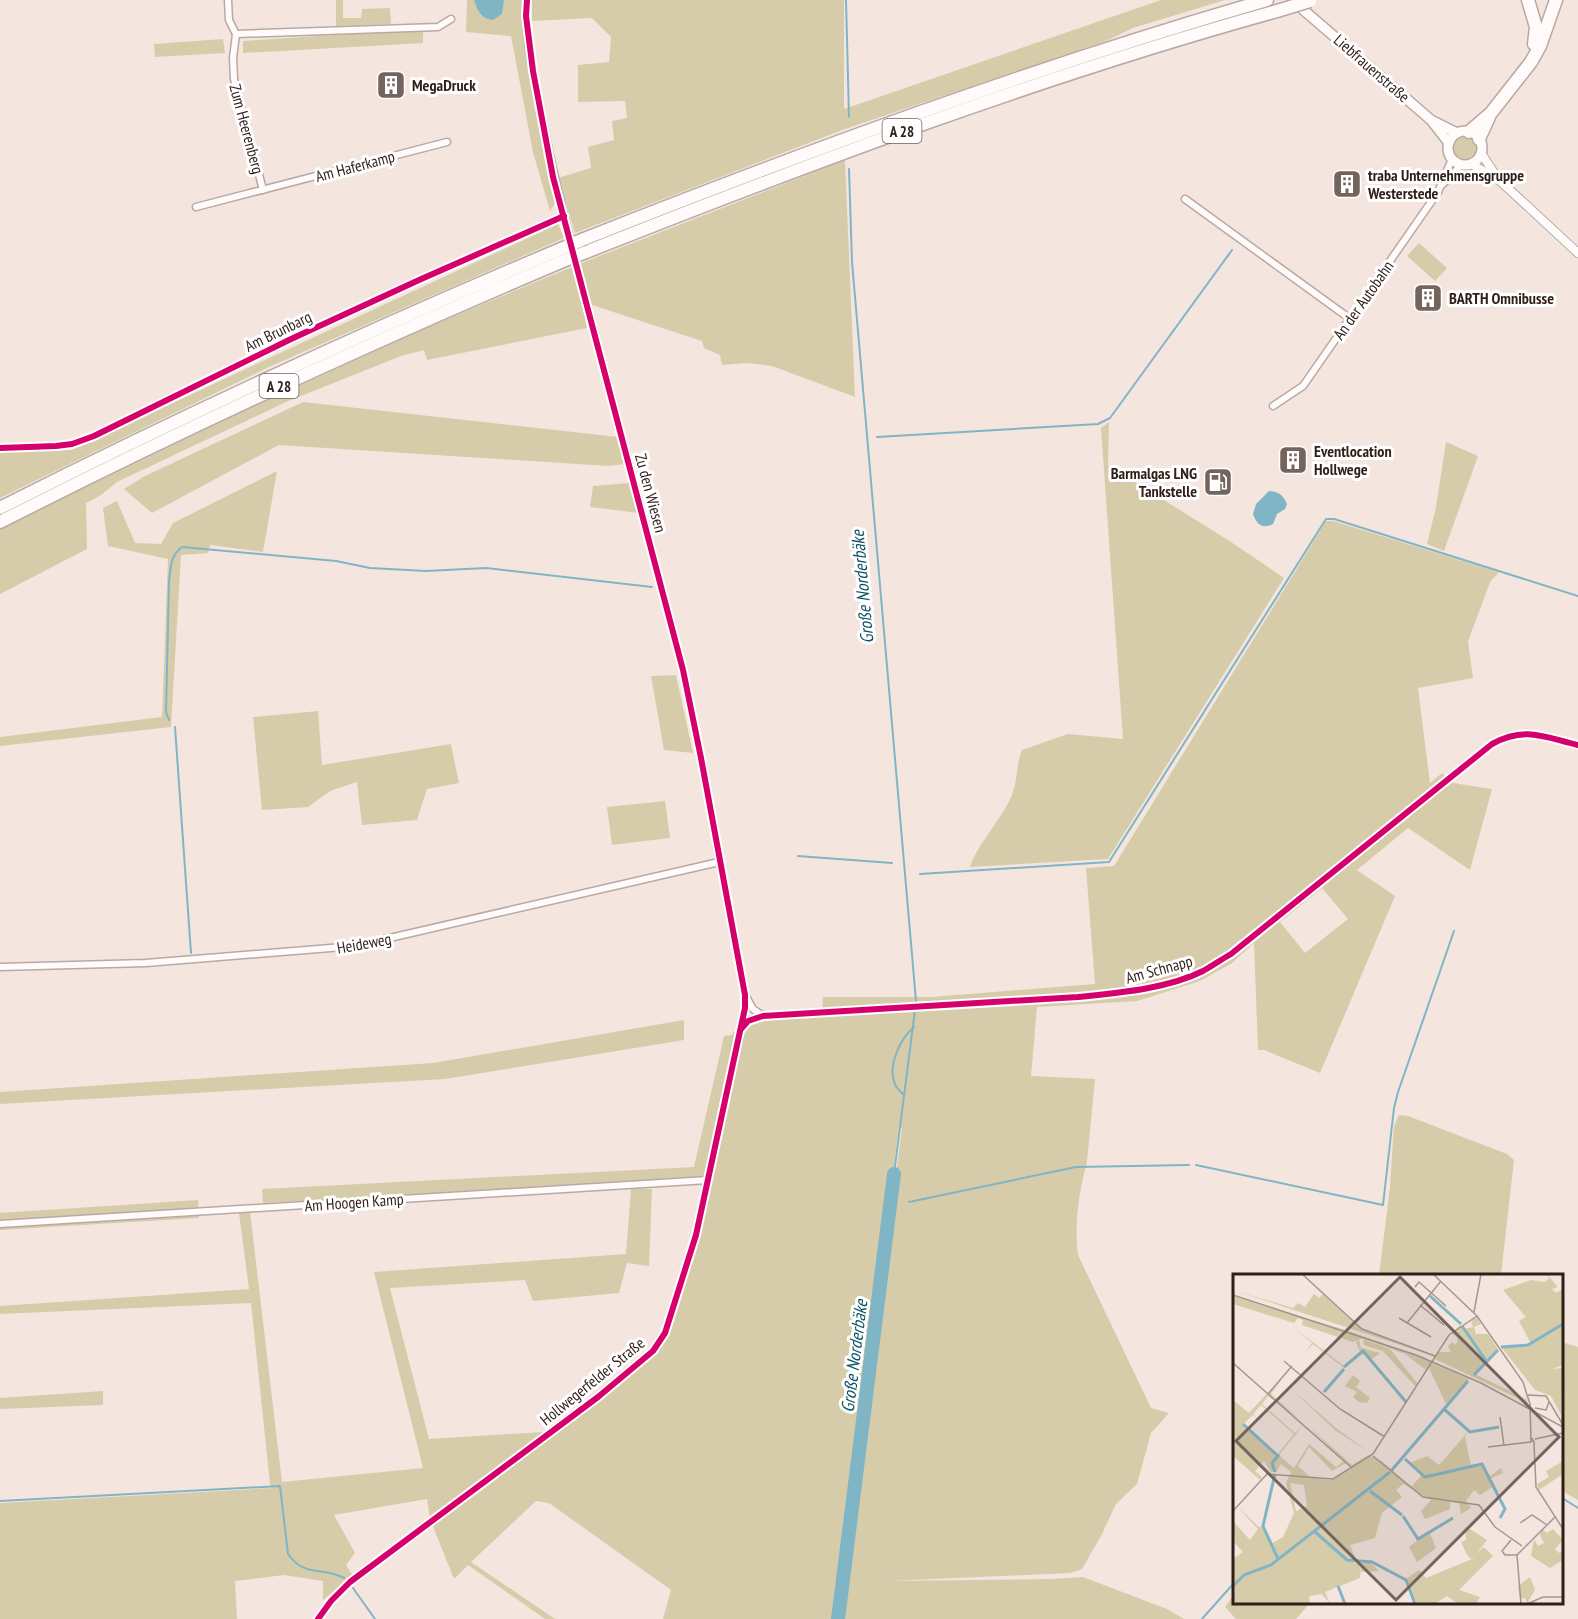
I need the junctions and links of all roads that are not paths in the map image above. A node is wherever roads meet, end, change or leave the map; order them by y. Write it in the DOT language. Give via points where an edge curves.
graph roads {
  1 [pos="228,0"];
  2 [pos="526,0"];
  3 [pos="1266,0"];
  4 [pos="1292,0"];
  5 [pos="1311,0"];
  6 [pos="1528,0"];
  7 [pos="1556,0"];
  8 [pos="451,19"];
  9 [pos="236,34"];
  10 [pos="1530,62"];
  11 [pos="1431,120"];
  12 [pos="1468,135"];
  13 [pos="447,142"];
  14 [pos="1449,143"];
  15 [pos="1480,153"];
  16 [pos="1452,159"];
  17 [pos="1466,164"];
  18 [pos="1498,179"];
  19 [pos="1443,184"];
  20 [pos="263,190"];
  21 [pos="1185,199"];
  22 [pos="196,207"];
  23 [pos="564,216"];
  24 [pos="1578,253"];
  25 [pos="562,255"];
  26 [pos="1349,318"];
  27 [pos="1273,406"];
  28 [pos="0,448"];
  29 [pos="0,507"];
  30 [pos="0,522"];
  31 [pos="1578,745"];
  32 [pos="719,862"];
  33 [pos="0,967"];
  34 [pos="745,994"];
  35 [pos="763,1016"];
  36 [pos="741,1029"];
  37 [pos="708,1180"];
  38 [pos="0,1224"];
  39 [pos="318,1619"];
  1 -- 9 [label="street, Zum Heerenberg" via="229,20"];
  2 -- 23 [label="street, Zu den Wiesen" via="533,71"];
  3 -- 25 [label="highway, A 28, bridge" via="1113,46 912,115 719,185 584,239"];
  4 -- 11 [label="main road, Liebfrauenstraße"];
  5 -- 25 [label="highway, A 28, bridge" via="1094,66 924,124 586,252"];
  6 -- 10 [label="highway" via="1536,27"];
  7 -- 10 [label="highway" via="1540,46"];
  8 -- 9 [label="street" via="438,27"];
  9 -- 20 [label="street, Zum Heerenberg" via="234,80"];
  10 -- 12 [label="highway" via="1491,113"];
  11 -- 12 [label="main road, Liebfrauenstraße"];
  11 -- 14 [label="main road, Liebfrauenstraße"];
  12 -- 14 [label="main road"];
  12 -- 15 [label="main road" via="1481,148"];
  13 -- 20 [label="street, Am Haferkamp"];
  14 -- 16 [label="main road"];
  15 -- 17 [label="main road"];
  15 -- 18 [label="street"];
  16 -- 17 [label="main road"];
  16 -- 19 [label="street, An der Autobahn"];
  17 -- 18 [label="street"];
  17 -- 19 [label="street, An der Autobahn"];
  18 -- 24 [label="street"];
  19 -- 26 [label="street, An der Autobahn"];
  20 -- 22 [label="street, Zum Heerenberg"];
  21 -- 26 [label="street"];
  23 -- 28 [label="street, Am Brunbarg" via="289,340 94,436 72,444"];
  23 -- 32 [label="street, Zu den Wiesen" via="683,670"];
  25 -- 29 [label="highway, A 28" via="434,302 246,387"];
  25 -- 30 [label="highway, A 28" via="239,404"];
  26 -- 27 [label="street, An der Autobahn" via="1303,386"];
  31 -- 35 [label="street, Am Schnapp" via="1529,733 1505,737 1492,744 1231,954 1177,981 1129,992 1078,997"];
  32 -- 33 [label="street, Heideweg" via="355,946 146,963"];
  32 -- 34 [label="street, Zu den Wiesen"];
  34 -- 35 [label="street" via="753,1009"];
  34 -- 36 [label="street, Hollwegerfelder Straße"];
  35 -- 36 [label="street, Am Schnapp" via="748,1021"];
  36 -- 37 [label="street, Hollwegerfelder Straße"];
  37 -- 38 [label="street, Am Hoogen Kamp"];
  37 -- 39 [label="street, Hollwegerfelder Straße" via="671,1319 653,1351 598,1397 350,1582"];
}
